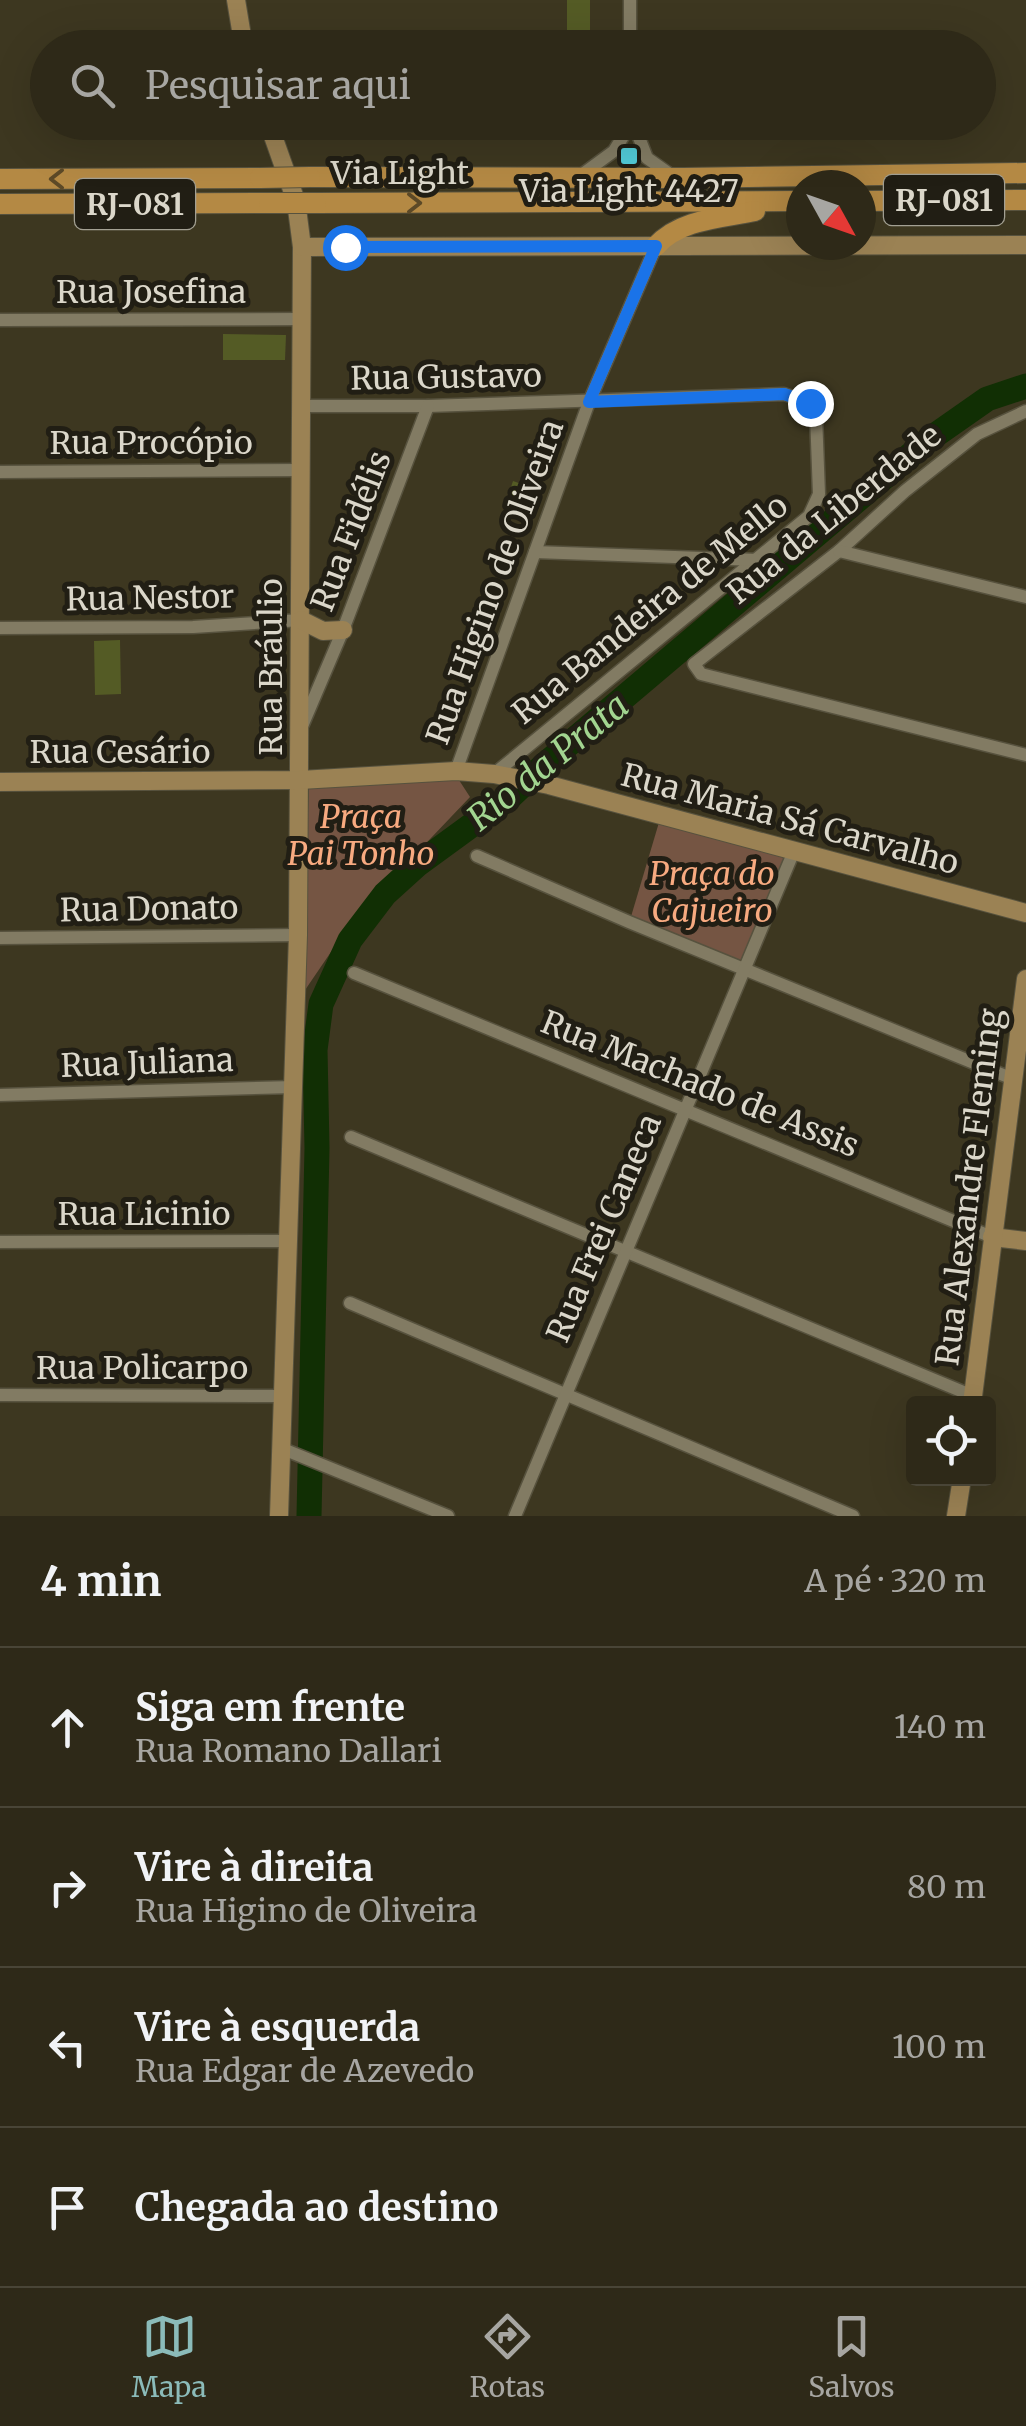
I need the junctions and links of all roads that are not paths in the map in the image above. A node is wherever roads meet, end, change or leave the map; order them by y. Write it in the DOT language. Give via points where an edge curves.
graph roads {
  1 [pos="236,0"];
  2 [pos="630,0"];
  3 [pos="241,30"];
  4 [pos="630,30"];
  5 [pos="274,140"];
  6 [pos="621,140"];
  7 [pos="640,140"];
  8 [pos="1026,173"];
  9 [pos="580,176"];
  10 [pos="673,177"];
  11 [pos="0,179"];
  12 [pos="1026,200"];
  13 [pos="876,201"];
  14 [pos="786,202"];
  15 [pos="0,204"];
  16 [pos="786,205"];
  17 [pos="656,246"];
  18 [pos="1026,246"];
  19 [pos="302,247"];
  20 [pos="302,319"];
  21 [pos="0,320"];
  22 [pos="589,402"];
  23 [pos="303,406"];
  24 [pos="428,406"];
  25 [pos="1026,411"];
  26 [pos="816,414"];
  27 [pos="302,470"];
  28 [pos="0,472"];
  29 [pos="839,551"];
  30 [pos="535,552"];
  31 [pos="758,560"];
  32 [pos="1026,597"];
  33 [pos="301,620"];
  34 [pos="0,628"];
  35 [pos="343,630"];
  36 [pos="300,730"];
  37 [pos="1026,754"];
  38 [pos="456,771"];
  39 [pos="503,775"];
  40 [pos="300,780"];
  41 [pos="0,782"];
  42 [pos="794,851"];
  43 [pos="477,856"];
  44 [pos="1026,913"];
  45 [pos="298,935"];
  46 [pos="0,938"];
  47 [pos="746,969"];
  48 [pos="354,973"];
  49 [pos="1026,979"];
  50 [pos="294,1087"];
  51 [pos="1017,1088"];
  52 [pos="0,1095"];
  53 [pos="683,1110"];
  54 [pos="351,1137"];
  55 [pos="992,1237"];
  56 [pos="288,1241"];
  57 [pos="1026,1241"];
  58 [pos="0,1242"];
  59 [pos="626,1254"];
  60 [pos="350,1304"];
  61 [pos="565,1394"];
  62 [pos="0,1395"];
  63 [pos="283,1396"];
  64 [pos="963,1396"];
  65 [pos="972,1396"];
  66 [pos="292,1452"];
  67 [pos="961,1486"];
  68 [pos="279,1516"];
  69 [pos="448,1516"];
  70 [pos="515,1516"];
  71 [pos="853,1516"];
  72 [pos="956,1516"];
  1 -- 3 [label="street"];
  2 -- 4 [label="street"];
  5 -- 19 [label="street, Rua Bráulio" via="296,201"];
  6 -- 9 [label="street"];
  7 -- 10 [label="street" via="647,158"];
  8 -- 10 [label="main road, Via Light / RJ-081"];
  9 -- 10 [label="main road, Via Light / RJ-081"];
  9 -- 11 [label="main road, Via Light / RJ-081, one-way, bridge"];
  12 -- 13 [label="main road, RJ-081"];
  15 -- 14 [label="main road, Via Light / RJ-081, one-way, bridge"];
  16 -- 17 [label="main road" via="692,224"];
  17 -- 18 [label="street"];
  17 -- 19 [label="street"];
  17 -- 22 [label="street, Rua Higino de Oliveira"];
  19 -- 20 [label="street, Rua Bráulio"];
  20 -- 21 [label="street, Rua Josefina"];
  20 -- 23 [label="street, Rua Bráulio"];
  22 -- 24 [label="street, Rua Gustavo"];
  22 -- 26 [label="street, Rua Gustavo" via="784,394 810,403"];
  22 -- 30 [label="street, Rua Higino de Oliveira"];
  23 -- 24 [label="street, Rua Gustavo"];
  23 -- 27 [label="street, Rua Bráulio"];
  24 -- 35 [label="street, Rua Fidélis"];
  25 -- 29 [label="street, Rua da Liberdade" via="976,434"];
  26 -- 31 [label="street, Rua Bandeira de Mello" via="816,506"];
  27 -- 28 [label="street, Rua Procópio"];
  27 -- 33 [label="street, Rua Bráulio"];
  29 -- 32 [label="street"];
  29 -- 37 [label="street, Rua da Liberdade" via="702,654 694,664 700,674"];
  30 -- 31 [label="street"];
  30 -- 38 [label="street, Rua Higino de Oliveira"];
  31 -- 39 [label="street, Rua Bandeira de Mello"];
  33 -- 34 [label="street, Rua Nestor"];
  33 -- 35 [label="street"];
  33 -- 36 [label="street, Rua Bráulio"];
  35 -- 36 [label="street, Rua Fidélis"];
  36 -- 40 [label="street, Rua Bráulio"];
  38 -- 39 [label="street, Rua Maria Sá Carvalho"];
  38 -- 40 [label="street, Rua Maria Sá Carvalho"];
  39 -- 42 [label="street, Rua Maria Sá Carvalho"];
  40 -- 41 [label="street, Rua Cesário"];
  40 -- 45 [label="street, Rua Bráulio"];
  42 -- 44 [label="street, Rua Maria Sá Carvalho"];
  42 -- 47 [label="street, Rua Frei Caneca"];
  43 -- 47 [label="street"];
  45 -- 46 [label="street, Rua Donato"];
  45 -- 50 [label="street, Rua Bráulio"];
  47 -- 51 [label="street"];
  47 -- 53 [label="street, Rua Frei Caneca"];
  48 -- 53 [label="street, Rua Machado de Assis"];
  49 -- 51 [label="street, Rua Alexandre Fleming"];
  50 -- 52 [label="street, Rua Juliana"];
  50 -- 56 [label="street, Rua Bráulio"];
  51 -- 55 [label="street, Rua Alexandre Fleming"];
  53 -- 55 [label="street, Rua Machado de Assis"];
  53 -- 59 [label="street, Rua Frei Caneca"];
  54 -- 59 [label="street"];
  55 -- 57 [label="street, Rua Machado de Assis"];
  55 -- 65 [label="street, Rua Alexandre Fleming"];
  56 -- 58 [label="street, Rua Licinio"];
  56 -- 63 [label="street, Rua Bráulio"];
  59 -- 61 [label="street, Rua Frei Caneca"];
  59 -- 64 [label="street"];
  60 -- 61 [label="street"];
  61 -- 70 [label="street, Rua Frei Caneca"];
  61 -- 71 [label="street"];
  62 -- 63 [label="street, Rua Policarpo"];
  63 -- 66 [label="street, Rua Bráulio"];
  66 -- 68 [label="street, Rua Bráulio"];
  66 -- 69 [label="street"];
  67 -- 72 [label="street"];
}
